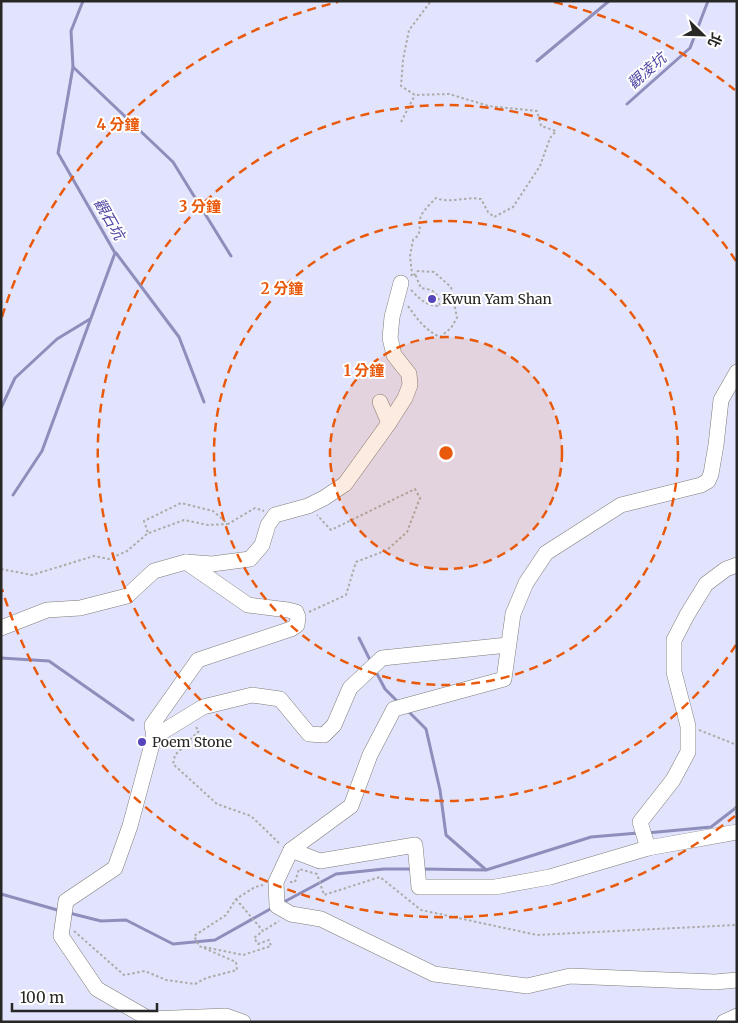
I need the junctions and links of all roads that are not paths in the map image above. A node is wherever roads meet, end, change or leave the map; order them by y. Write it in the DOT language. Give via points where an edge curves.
graph roads {
  1 [pos="405,285"];
  2 [pos="737,372"];
  3 [pos="380,402"];
  4 [pos="389,424"];
  5 [pos="186,562"];
  6 [pos="737,565"];
  7 [pos="1,628"];
  8 [pos="508,645"];
  9 [pos="154,737"];
  10 [pos="737,832"];
  11 [pos="648,848"];
  12 [pos="290,852"];
  13 [pos="737,980"];
  14 [pos="737,1016"];
  15 [pos="243,1022"];
  16 [pos="724,1022"];
  1 -- 4 [label="lane" via="396,299 390,338 394,355 409,374 410,385"];
  2 -- 8 [label="lane" via="721,400 708,482 621,505 546,553 526,583 513,614"];
  3 -- 4 [label="lane"];
  4 -- 5 [label="lane" via="344,484 308,506 276,515 268,525 262,545 250,559 212,564"];
  5 -- 7 [label="lane" via="154,571 127,596 80,608 47,610"];
  5 -- 9 [label="lane" via="248,605 296,612 297,625 198,660 152,725"];
  6 -- 11 [label="lane" via="706,584 674,640 674,672 688,726 688,752 673,780 640,822"];
  8 -- 9 [label="lane" via="382,658 350,688 334,725 324,735 309,734 280,699 252,695 203,707"];
  8 -- 12 [label="lane" via="504,679 394,709 370,755 351,806"];
  9 -- 15 [label="lane" via="130,826 114,868 66,901 61,936 97,989 149,1019 226,1016"];
  10 -- 11 [label="lane"];
  11 -- 12 [label="lane" via="550,876 494,887 419,887 415,845 320,860"];
  12 -- 13 [label="lane" via="276,882 278,906 291,914 321,919 434,974 527,986 570,976 715,982"];
  14 -- 16 [label="lane"];
}
